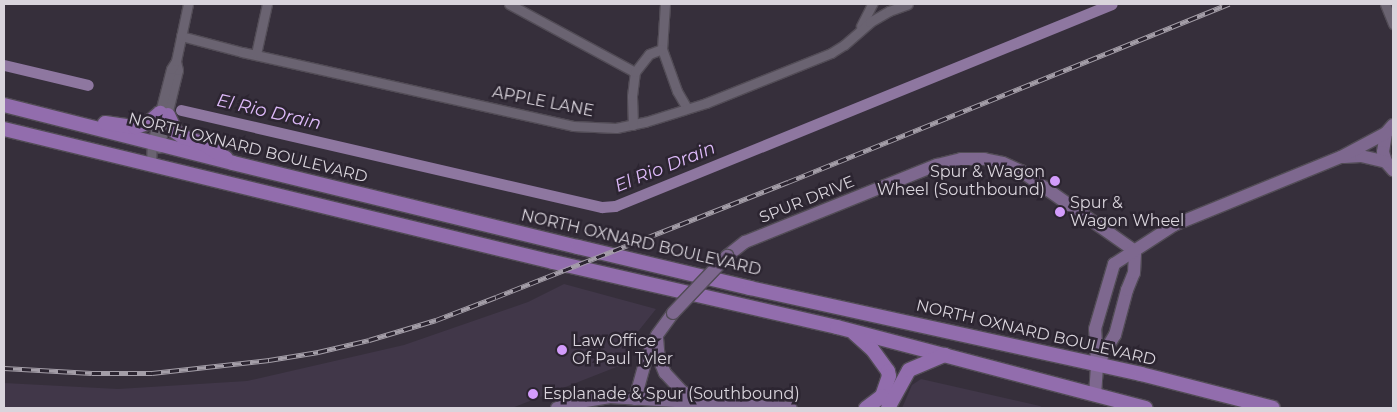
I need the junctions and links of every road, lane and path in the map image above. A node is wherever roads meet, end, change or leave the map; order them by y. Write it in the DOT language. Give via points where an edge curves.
graph roads {
  1 [pos="188,4"];
  2 [pos="267,4"];
  3 [pos="509,4"];
  4 [pos="665,4"];
  5 [pos="872,4"];
  6 [pos="908,4"];
  7 [pos="1385,4"];
  8 [pos="1393,24"];
  9 [pos="858,33"];
  10 [pos="181,36"];
  11 [pos="662,49"];
  12 [pos="256,54"];
  13 [pos="635,72"];
  14 [pos="4,105"];
  15 [pos="18,108"];
  16 [pos="687,108"];
  17 [pos="164,114"];
  18 [pos="633,125"];
  19 [pos="1390,129"];
  20 [pos="4,130"];
  21 [pos="156,144"];
  22 [pos="1342,157"];
  23 [pos="233,163"];
  24 [pos="151,166"];
  25 [pos="1391,168"];
  26 [pos="1135,251"];
  27 [pos="852,330"];
  28 [pos="657,335"];
  29 [pos="945,356"];
  30 [pos="1097,364"];
  31 [pos="1095,395"];
  32 [pos="635,399"];
  33 [pos="703,403"];
  34 [pos="558,408"];
  35 [pos="791,408"];
  36 [pos="866,408"];
  37 [pos="888,408"];
  38 [pos="1146,408"];
  39 [pos="1272,408"];
  1 -- 10 [label="street"];
  2 -- 12 [label="street"];
  3 -- 13 [label="street"];
  4 -- 11 [label="street"];
  5 -- 9 [label="street"];
  6 -- 9 [label="street, APPLE LANE" via="883,14"];
  7 -- 8 [label="street"];
  9 -- 16 [label="street, APPLE LANE" via="834,52"];
  10 -- 12 [label="street, APPLE LANE"];
  10 -- 17 [label="street" via="176,62 171,69"];
  11 -- 13 [label="street" via="649,54"];
  11 -- 16 [label="street" via="677,91"];
  12 -- 18 [label="street, APPLE LANE" via="573,126 616,128"];
  13 -- 18 [label="street"];
  14 -- 15 [label="main road, NORTH OXNARD BOULEVARD"];
  15 -- 17 [label="main road" via="135,127"];
  15 -- 21 [label="main road, NORTH OXNARD BOULEVARD"];
  16 -- 18 [label="street, APPLE LANE"];
  17 -- 21 [label="street"];
  17 -- 23 [label="main road" via="176,132 216,150"];
  19 -- 22 [label="street"];
  19 -- 25 [label="street" via="1383,152"];
  20 -- 24 [label="main road"];
  21 -- 23 [label="main road, NORTH OXNARD BOULEVARD"];
  21 -- 24 [label="street"];
  22 -- 25 [label="street" via="1361,156"];
  22 -- 26 [label="street" via="1174,225"];
  23 -- 30 [label="main road, NORTH OXNARD BOULEVARD" via="750,288"];
  24 -- 27 [label="main road"];
  26 -- 28 [label="street, SPUR DRIVE, bridge" via="1021,171 984,159 961,159 936,165 745,242 727,256 673,313"];
  26 -- 30 [label="street" via="1134,273 1115,335"];
  26 -- 30 [label="street" via="1114,264 1108,279 1095,329"];
  27 -- 29 [label="main road"];
  27 -- 36 [label="main road" via="872,348 888,371 888,383 882,396"];
  28 -- 32 [label="street, SPUR DRIVE" via="646,359"];
  28 -- 33 [label="street" via="659,359 665,373 683,392"];
  29 -- 31 [label="main road"];
  29 -- 37 [label="main road" via="910,370"];
  30 -- 31 [label="street"];
  30 -- 39 [label="main road, NORTH OXNARD BOULEVARD"];
  31 -- 38 [label="main road"];
  32 -- 33 [label="street"];
  32 -- 34 [label="street" via="602,397"];
  33 -- 35 [label="street"];
}
